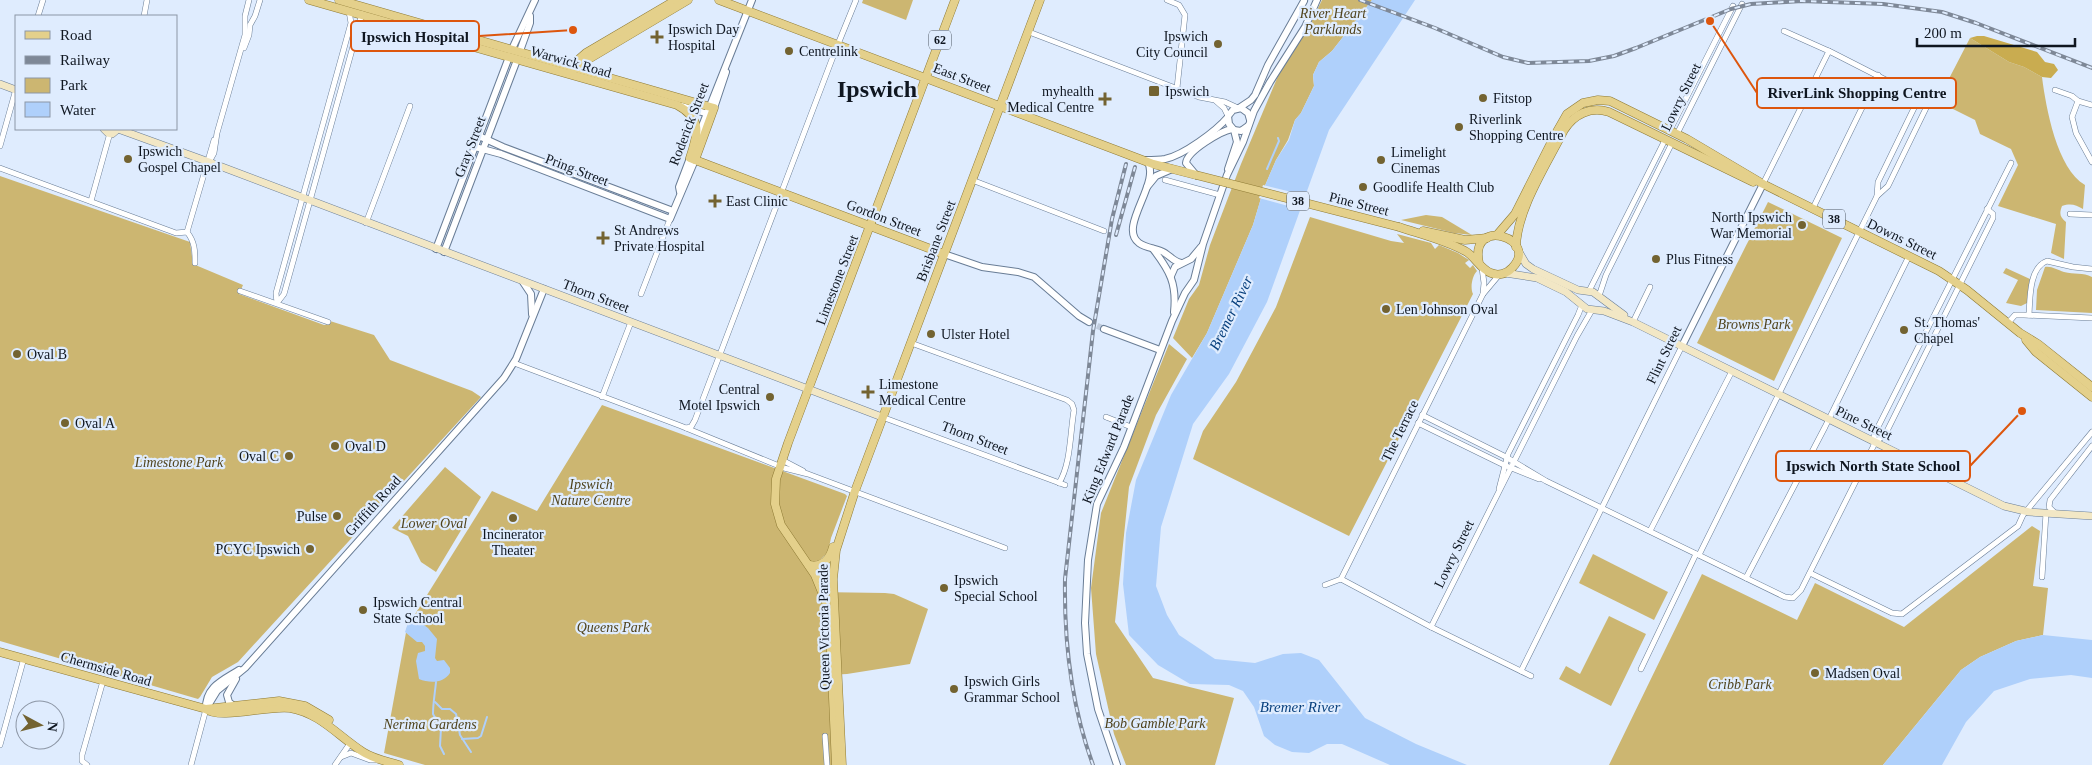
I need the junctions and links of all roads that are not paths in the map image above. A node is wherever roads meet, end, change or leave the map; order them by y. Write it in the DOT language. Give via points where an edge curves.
graph roads {
  1 [pos="43,0"];
  2 [pos="149,0"];
  3 [pos="249,0"];
  4 [pos="260,0"];
  5 [pos="309,0"];
  6 [pos="339,0"];
  7 [pos="368,0"];
  8 [pos="535,0"];
  9 [pos="670,0"];
  10 [pos="676,0"];
  11 [pos="688,0"];
  12 [pos="719,0"];
  13 [pos="752,0"];
  14 [pos="856,0"];
  15 [pos="956,0"];
  16 [pos="1040,0"];
  17 [pos="1167,0"];
  18 [pos="1317,0"];
  19 [pos="1304,1"];
  20 [pos="1742,4"];
  21 [pos="353,5"];
  22 [pos="1732,6"];
  23 [pos="664,7"];
  24 [pos="370,9"];
  25 [pos="748,11"];
  26 [pos="38,15"];
  27 [pos="144,15"];
  28 [pos="362,15"];
  29 [pos="245,18"];
  30 [pos="254,20"];
  31 [pos="1784,31"];
  32 [pos="1029,32"];
  33 [pos="838,45"];
  34 [pos="516,50"];
  35 [pos="1829,51"];
  36 [pos="343,53"];
  37 [pos="586,54"];
  38 [pos="597,54"];
  39 [pos="350,55"];
  40 [pos="513,58"];
  41 [pos="550,60"];
  42 [pos="237,62"];
  43 [pos="576,68"];
  44 [pos="558,71"];
  45 [pos="599,74"];
  46 [pos="1878,75"];
  47 [pos="502,77"];
  48 [pos="582,78"];
  49 [pos="926,78"];
  50 [pos="509,80"];
  51 [pos="0,84"];
  52 [pos="1177,88"];
  53 [pos="15,90"];
  54 [pos="2055,90"];
  55 [pos="1912,92"];
  56 [pos="15,94"];
  57 [pos="658,95"];
  58 [pos="1216,101"];
  59 [pos="1586,102"];
  60 [pos="2078,102"];
  61 [pos="677,105"];
  62 [pos="2092,105"];
  63 [pos="410,106"];
  64 [pos="1001,106"];
  65 [pos="328,107"];
  66 [pos="1238,108"];
  67 [pos="335,109"];
  68 [pos="710,110"];
  69 [pos="1588,111"];
  70 [pos="1228,116"];
  71 [pos="1250,122"];
  72 [pos="1233,129"];
  73 [pos="121,130"];
  74 [pos="107,131"];
  75 [pos="1673,132"];
  76 [pos="479,136"];
  77 [pos="487,139"];
  78 [pos="1668,141"];
  79 [pos="696,142"];
  80 [pos="0,146"];
  81 [pos="475,147"];
  82 [pos="483,150"];
  83 [pos="692,159"];
  84 [pos="1146,161"];
  85 [pos="209,162"];
  86 [pos="2092,162"];
  87 [pos="2011,163"];
  88 [pos="0,168"];
  89 [pos="1172,169"];
  90 [pos="1196,175"];
  91 [pos="1227,175"];
  92 [pos="972,180"];
  93 [pos="1165,180"];
  94 [pos="1763,184"];
  95 [pos="1147,188"];
  96 [pos="781,193"];
  97 [pos="1220,195"];
  98 [pos="1877,196"];
  99 [pos="1635,199"];
  100 [pos="307,200"];
  101 [pos="91,201"];
  102 [pos="1643,203"];
  103 [pos="1813,208"];
  104 [pos="1987,209"];
  105 [pos="673,210"];
  106 [pos="2070,214"];
  107 [pos="2092,215"];
  108 [pos="670,219"];
  109 [pos="1624,221"];
  110 [pos="366,222"];
  111 [pos="1632,224"];
  112 [pos="870,226"];
  113 [pos="1399,227"];
  114 [pos="1104,231"];
  115 [pos="188,232"];
  116 [pos="1860,232"];
  117 [pos="1497,235"];
  118 [pos="1487,238"];
  119 [pos="1203,244"];
  120 [pos="1517,248"];
  121 [pos="436,249"];
  122 [pos="1153,249"];
  123 [pos="444,252"];
  124 [pos="944,254"];
  125 [pos="1909,256"];
  126 [pos="195,263"];
  127 [pos="1182,263"];
  128 [pos="1480,264"];
  129 [pos="1603,264"];
  130 [pos="1610,267"];
  131 [pos="2092,269"];
  132 [pos="1195,273"];
  133 [pos="1502,274"];
  134 [pos="1172,279"];
  135 [pos="1952,279"];
  136 [pos="523,282"];
  137 [pos="1960,285"];
  138 [pos="1189,286"];
  139 [pos="1650,287"];
  140 [pos="544,289"];
  141 [pos="240,291"];
  142 [pos="1588,291"];
  143 [pos="641,294"];
  144 [pos="1483,294"];
  145 [pos="1599,296"];
  146 [pos="277,303"];
  147 [pos="1582,305"];
  148 [pos="1592,310"];
  149 [pos="2029,314"];
  150 [pos="532,318"];
  151 [pos="2092,318"];
  152 [pos="1172,321"];
  153 [pos="328,322"];
  154 [pos="630,322"];
  155 [pos="1089,322"];
  156 [pos="1633,322"];
  157 [pos="2008,323"];
  158 [pos="1104,328"];
  159 [pos="2020,333"];
  160 [pos="1568,334"];
  161 [pos="1576,336"];
  162 [pos="911,343"];
  163 [pos="1682,346"];
  164 [pos="1160,350"];
  165 [pos="720,356"];
  166 [pos="514,363"];
  167 [pos="1732,371"];
  168 [pos="2092,387"];
  169 [pos="809,389"];
  170 [pos="1895,391"];
  171 [pos="1779,394"];
  172 [pos="602,396"];
  173 [pos="1904,396"];
  174 [pos="2092,397"];
  175 [pos="1422,415"];
  176 [pos="882,417"];
  177 [pos="1106,417"];
  178 [pos="1829,419"];
  179 [pos="1435,422"];
  180 [pos="1418,423"];
  181 [pos="1879,424"];
  182 [pos="1131,427"];
  183 [pos="685,428"];
  184 [pos="1888,429"];
  185 [pos="1431,430"];
  186 [pos="2092,432"];
  187 [pos="1875,442"];
  188 [pos="2092,446"];
  189 [pos="1492,450"];
  190 [pos="1506,457"];
  191 [pos="1488,458"];
  192 [pos="2069,459"];
  193 [pos="1515,462"];
  194 [pos="781,463"];
  195 [pos="1504,465"];
  196 [pos="2077,465"];
  197 [pos="1511,468"];
  198 [pos="1546,481"];
  199 [pos="854,491"];
  200 [pos="1498,492"];
  201 [pos="1602,508"];
  202 [pos="2027,512"];
  203 [pos="2046,513"];
  204 [pos="2056,514"];
  205 [pos="2092,516"];
  206 [pos="843,525"];
  207 [pos="1650,531"];
  208 [pos="1005,548"];
  209 [pos="1697,555"];
  210 [pos="809,565"];
  211 [pos="1810,573"];
  212 [pos="2042,577"];
  213 [pos="1746,578"];
  214 [pos="1341,579"];
  215 [pos="1324,585"];
  216 [pos="1431,627"];
  217 [pos="0,652"];
  218 [pos="24,658"];
  219 [pos="249,664"];
  220 [pos="1641,669"];
  221 [pos="1521,671"];
  222 [pos="238,675"];
  223 [pos="1531,676"];
  224 [pos="103,681"];
  225 [pos="234,706"];
  226 [pos="206,709"];
  227 [pos="835,729"];
  228 [pos="343,736"];
  229 [pos="351,742"];
  230 [pos="0,745"];
  231 [pos="341,757"];
  232 [pos="381,760"];
  233 [pos="85,763"];
  234 [pos="191,765"];
  235 [pos="335,765"];
  236 [pos="399,765"];
  237 [pos="827,765"];
  238 [pos="836,765"];
  239 [pos="842,765"];
  240 [pos="1116,765"];
  1 -- 26 [label="street"];
  2 -- 27 [label="street"];
  3 -- 29 [label="street"];
  4 -- 30 [label="street"];
  5 -- 21 [label="main road, Warwick Road"];
  6 -- 21 [label="main road, Warwick Road"];
  7 -- 24 [label="street"];
  8 -- 34 [label="street" via="530,23"];
  9 -- 23 [label="street"];
  10 -- 23 [label="main road"];
  11 -- 38 [label="main road"];
  12 -- 25 [label="main road, East Street"];
  13 -- 25 [label="street, Roderick Street"];
  14 -- 33 [label="street"];
  15 -- 49 [label="main road, Limestone Street / 62"];
  16 -- 32 [label="main road, Brisbane Street"];
  17 -- 52 [label="street" via="1183,10"];
  18 -- 71 [label="street"];
  19 -- 66 [label="street" via="1255,95"];
  20 -- 75 [label="street, Lowry Street"];
  21 -- 24 [label="main road, Warwick Road"];
  21 -- 28 [label="main road, Warwick Road"];
  21 -- 36 [label="street"];
  22 -- 75 [label="street, Lowry Street"];
  23 -- 37 [label="main road"];
  24 -- 34 [label="main road, Warwick Road"];
  25 -- 33 [label="main road, East Street"];
  25 -- 68 [label="street, Roderick Street"];
  28 -- 39 [label="street"];
  28 -- 40 [label="main road, Warwick Road"];
  29 -- 30 [label="street"];
  29 -- 42 [label="street" via="245,32"];
  30 -- 42 [label="street"];
  31 -- 35 [label="street"];
  32 -- 52 [label="street"];
  32 -- 64 [label="main road, Brisbane Street"];
  33 -- 49 [label="main road, East Street"];
  33 -- 96 [label="street"];
  34 -- 40 [label="main road, Gray Street"];
  34 -- 41 [label="main road, Warwick Road"];
  35 -- 46 [label="street"];
  35 -- 94 [label="street, Flint Street"];
  36 -- 39 [label="street"];
  36 -- 65 [label="street"];
  37 -- 41 [label="main road" via="566,61"];
  37 -- 43 [label="main road"];
  38 -- 43 [label="main road"];
  38 -- 45 [label="main road" via="590,64"];
  39 -- 67 [label="street"];
  40 -- 44 [label="main road, Warwick Road"];
  40 -- 47 [label="street, Gray Street"];
  40 -- 50 [label="street, Gray Street"];
  41 -- 43 [label="main road, Warwick Road"];
  42 -- 85 [label="street" via="213,158"];
  43 -- 44 [label="main road"];
  43 -- 45 [label="main road, Warwick Road"];
  43 -- 48 [label="main road"];
  44 -- 48 [label="main road, Warwick Road"];
  45 -- 57 [label="main road, Warwick Road"];
  46 -- 55 [label="street"];
  46 -- 103 [label="street"];
  47 -- 50 [label="street"];
  47 -- 76 [label="street, Gray Street"];
  48 -- 57 [label="main road, Warwick Road"];
  49 -- 64 [label="main road, East Street"];
  49 -- 112 [label="main road, Limestone Street"];
  50 -- 77 [label="street, Gray Street"];
  51 -- 53 [label="main road"];
  52 -- 58 [label="street"];
  54 -- 60 [label="street" via="2072,96"];
  55 -- 98 [label="street" via="1917,103 1878,182"];
  55 -- 98 [label="street" via="1929,102 1888,186"];
  56 -- 80 [label="street"];
  57 -- 61 [label="main road, Warwick Road"];
  57 -- 68 [label="main road, Warwick Road"];
  58 -- 66 [label="street"];
  58 -- 70 [label="street"];
  59 -- 69 [label="main road"];
  59 -- 75 [label="main road, Downs Street / 38" via="1613,102"];
  59 -- 117 [label="main road" via="1564,118 1515,214"];
  60 -- 62 [label="street"];
  60 -- 86 [label="street" via="2072,117 2076,133"];
  61 -- 68 [label="street, Warwick Road"];
  61 -- 79 [label="main road" via="694,119"];
  63 -- 110 [label="street"];
  64 -- 84 [label="main road, East Street / 38"];
  64 -- 92 [label="main road, Brisbane Street"];
  65 -- 67 [label="street"];
  65 -- 100 [label="street"];
  66 -- 70 [label="street"];
  66 -- 71 [label="street" via="1248,113"];
  67 -- 100 [label="street"];
  68 -- 79 [label="street, Roderick Street"];
  68 -- 83 [label="main road, Roderick Street"];
  69 -- 78 [label="main road, Downs Street / 38" via="1609,112"];
  69 -- 120 [label="main road" via="1573,119 1564,130 1520,219"];
  70 -- 72 [label="street"];
  70 -- 84 [label="street" via="1182,152 1166,159"];
  71 -- 72 [label="street" via="1243,130"];
  71 -- 91 [label="street"];
  72 -- 90 [label="street" via="1220,132 1189,155 1186,163"];
  72 -- 91 [label="street" via="1237,142"];
  73 -- 85 [label="main road, Thorn Street"];
  74 -- 101 [label="street"];
  75 -- 78 [label="main road, Lowry Street"];
  75 -- 94 [label="main road, Downs Street / 38" via="1723,158"];
  76 -- 77 [label="street, Pring Street"];
  76 -- 81 [label="street, Gray Street"];
  77 -- 82 [label="street, Gray Street"];
  77 -- 105 [label="street, Pring Street"];
  78 -- 94 [label="main road, Downs Street / 38" via="1748,180"];
  78 -- 99 [label="street, Lowry Street"];
  78 -- 102 [label="street, Lowry Street"];
  79 -- 83 [label="main road, Roderick Street"];
  81 -- 82 [label="street, Pring Street"];
  81 -- 121 [label="street, Gray Street"];
  82 -- 108 [label="street, Pring Street"];
  82 -- 123 [label="street, Gray Street"];
  83 -- 96 [label="main road, Gordon Street"];
  83 -- 105 [label="street, Roderick Street"];
  84 -- 89 [label="main road, East Street / 38"];
  84 -- 95 [label="street" via="1150,168"];
  85 -- 100 [label="main road, Thorn Street"];
  85 -- 115 [label="street"];
  87 -- 104 [label="street"];
  88 -- 101 [label="street"];
  89 -- 90 [label="main road, East Street / 38"];
  89 -- 95 [label="street" via="1156,176"];
  90 -- 113 [label="main road, Pine Street / 38, bridge"];
  91 -- 97 [label="street"];
  92 -- 114 [label="street"];
  92 -- 124 [label="main road, Brisbane Street"];
  93 -- 97 [label="street"];
  94 -- 103 [label="main road, Downs Street / 38"];
  94 -- 163 [label="street, Flint Street"];
  95 -- 122 [label="street" via="1133,232 1139,242"];
  96 -- 112 [label="main road, Gordon Street"];
  96 -- 165 [label="street"];
  97 -- 119 [label="street"];
  98 -- 116 [label="street"];
  99 -- 102 [label="street"];
  99 -- 109 [label="street, Lowry Street"];
  100 -- 110 [label="main road, Thorn Street"];
  100 -- 146 [label="street" via="276,294"];
  101 -- 115 [label="street" via="176,233"];
  102 -- 111 [label="street, Lowry Street"];
  103 -- 116 [label="main road, Downs Street / 38"];
  104 -- 135 [label="street"];
  104 -- 137 [label="street" via="1994,218"];
  105 -- 108 [label="street, Roderick Street"];
  106 -- 107 [label="street"];
  108 -- 143 [label="street, Roderick Street"];
  109 -- 111 [label="street"];
  109 -- 129 [label="street, Lowry Street"];
  110 -- 121 [label="main road, Thorn Street"];
  111 -- 130 [label="street, Lowry Street"];
  112 -- 124 [label="main road, Gordon Street"];
  112 -- 169 [label="main road, Limestone Street"];
  113 -- 118 [label="main road, Pine Street / 38" via="1465,240"];
  113 -- 128 [label="main road, Pine Street / 38" via="1462,249"];
  115 -- 126 [label="street" via="193,240"];
  116 -- 125 [label="main road, Downs Street / 38"];
  116 -- 171 [label="street"];
  117 -- 118 [label="main road, 38"];
  117 -- 120 [label="main road" via="1508,238"];
  118 -- 128 [label="main road" via="1479,250"];
  119 -- 127 [label="street" via="1191,259"];
  119 -- 132 [label="street"];
  120 -- 133 [label="main road" via="1515,264"];
  120 -- 142 [label="main road" via="1533,270 1573,288"];
  121 -- 123 [label="main road, Thorn Street"];
  122 -- 127 [label="street"];
  122 -- 134 [label="street"];
  123 -- 136 [label="main road, Thorn Street"];
  124 -- 155 [label="street, Gordon Street" via="1034,277"];
  124 -- 162 [label="main road, Brisbane Street"];
  125 -- 135 [label="main road, Downs Street / 38"];
  125 -- 178 [label="street"];
  127 -- 132 [label="street" via="1191,266"];
  127 -- 134 [label="street" via="1173,270"];
  128 -- 133 [label="main road, 38" via="1490,273"];
  128 -- 144 [label="street, The Terrace"];
  129 -- 130 [label="street"];
  129 -- 142 [label="street, Lowry Street"];
  130 -- 145 [label="street, Lowry Street"];
  131 -- 149 [label="street" via="2047,260 2043,262 2033,282"];
  132 -- 138 [label="street"];
  133 -- 144 [label="street, The Terrace"];
  133 -- 147 [label="main road" via="1540,279 1566,292"];
  134 -- 138 [label="street" via="1179,286"];
  134 -- 152 [label="street" via="1175,299"];
  135 -- 137 [label="main road, Downs Street / 38"];
  135 -- 170 [label="street"];
  136 -- 140 [label="main road, Thorn Street"];
  136 -- 150 [label="street" via="531,294"];
  137 -- 157 [label="main road, Downs Street / 38"];
  137 -- 173 [label="street"];
  138 -- 152 [label="street"];
  139 -- 156 [label="street"];
  140 -- 150 [label="street, Griffith Road"];
  140 -- 154 [label="main road, Thorn Street"];
  141 -- 146 [label="street"];
  142 -- 145 [label="main road, Pine Street"];
  142 -- 147 [label="main road"];
  144 -- 175 [label="street, The Terrace"];
  145 -- 148 [label="main road"];
  145 -- 156 [label="main road, Pine Street"];
  146 -- 153 [label="street"];
  147 -- 148 [label="main road, Pine Street"];
  147 -- 160 [label="street, Lowry Street"];
  148 -- 156 [label="main road, Pine Street"];
  148 -- 161 [label="street, Lowry Street"];
  149 -- 151 [label="street"];
  149 -- 157 [label="street" via="2015,315"];
  150 -- 166 [label="street, Griffith Road"];
  152 -- 164 [label="street, King Edward Parade"];
  154 -- 165 [label="main road, Thorn Street"];
  154 -- 172 [label="street"];
  156 -- 163 [label="main road, Pine Street"];
  157 -- 159 [label="main road, Downs Street / 38"];
  158 -- 164 [label="street"];
  159 -- 168 [label="main road, Downs Street / 38"];
  159 -- 174 [label="main road, Downs Street / 38" via="2036,352"];
  160 -- 161 [label="street"];
  160 -- 190 [label="street, Lowry Street"];
  161 -- 193 [label="street, Lowry Street"];
  162 -- 176 [label="main road, Brisbane Street"];
  162 -- 176 [label="street, Thorn Street" via="1072,404 1074,410 1062,484"];
  163 -- 167 [label="main road, Pine Street"];
  163 -- 201 [label="street, Flint Street"];
  164 -- 182 [label="street, King Edward Parade"];
  165 -- 169 [label="main road, Thorn Street"];
  165 -- 183 [label="street" via="694,423"];
  166 -- 172 [label="street"];
  166 -- 219 [label="street, Griffith Road"];
  167 -- 171 [label="main road, Pine Street"];
  167 -- 207 [label="street"];
  169 -- 176 [label="main road, Thorn Street"];
  169 -- 194 [label="main road, Limestone Street"];
  170 -- 173 [label="street"];
  170 -- 181 [label="street"];
  171 -- 178 [label="main road, Pine Street"];
  171 -- 209 [label="street"];
  172 -- 183 [label="street"];
  173 -- 184 [label="street"];
  175 -- 179 [label="street"];
  175 -- 180 [label="street, The Terrace"];
  176 -- 199 [label="main road, Brisbane Street"];
  177 -- 182 [label="street"];
  178 -- 187 [label="main road, Pine Street"];
  178 -- 213 [label="street"];
  179 -- 185 [label="street"];
  179 -- 189 [label="street"];
  180 -- 185 [label="street"];
  180 -- 214 [label="street, The Terrace"];
  181 -- 184 [label="street"];
  181 -- 187 [label="street"];
  182 -- 240 [label="street, King Edward Parade" via="1097,504 1085,590 1085,631 1092,680 1100,718"];
  183 -- 194 [label="street"];
  184 -- 187 [label="street" via="1883,438"];
  185 -- 191 [label="street"];
  186 -- 192 [label="street"];
  187 -- 202 [label="main road, Pine Street" via="1998,503"];
  187 -- 211 [label="street"];
  188 -- 196 [label="street"];
  189 -- 190 [label="street"];
  189 -- 191 [label="street"];
  190 -- 193 [label="street"];
  190 -- 195 [label="street, Lowry Street"];
  191 -- 195 [label="street"];
  192 -- 196 [label="street"];
  192 -- 202 [label="street"];
  193 -- 197 [label="street, Lowry Street"];
  193 -- 198 [label="street"];
  194 -- 199 [label="street"];
  194 -- 210 [label="main road, Limestone Street" via="775,485 776,512 785,532"];
  195 -- 197 [label="street"];
  195 -- 200 [label="street, Lowry Street"];
  196 -- 204 [label="street" via="2050,500 2049,507"];
  197 -- 198 [label="street"];
  197 -- 200 [label="street, Lowry Street"];
  198 -- 201 [label="street"];
  199 -- 206 [label="main road, Queen Victoria Parade"];
  199 -- 208 [label="street"];
  200 -- 216 [label="street, Lowry Street"];
  201 -- 207 [label="street"];
  201 -- 221 [label="street, Flint Street"];
  202 -- 203 [label="main road, Pine Street"];
  202 -- 211 [label="street" via="2018,526 1901,614 1892,613"];
  203 -- 204 [label="main road, Pine Street"];
  203 -- 212 [label="street"];
  204 -- 205 [label="main road, Pine Street"];
  206 -- 210 [label="main road" via="827,559 819,566"];
  206 -- 239 [label="main road, Queen Victoria Parade" via="833,579"];
  207 -- 209 [label="street"];
  209 -- 213 [label="street"];
  209 -- 220 [label="street"];
  210 -- 227 [label="main road, Queen Victoria Parade" via="826,602"];
  211 -- 213 [label="street" via="1793,598 1786,598"];
  214 -- 215 [label="street"];
  214 -- 216 [label="street"];
  216 -- 221 [label="street"];
  217 -- 218 [label="main road, Chermside Road"];
  218 -- 224 [label="main road, Chermside Road"];
  218 -- 230 [label="street"];
  219 -- 222 [label="street, Griffith Road"];
  219 -- 226 [label="street, Griffith Road" via="214,686 207,697"];
  221 -- 223 [label="street"];
  222 -- 225 [label="street" via="227,695"];
  222 -- 226 [label="street, Griffith Road" via="217,691"];
  224 -- 226 [label="main road, Chermside Road"];
  224 -- 233 [label="street" via="82,755"];
  225 -- 226 [label="main road, Chermside Road"];
  225 -- 228 [label="main road, Chermside Road" via="271,701 295,703 320,714"];
  226 -- 228 [label="main road, Chermside Road" via="221,714 271,707 293,709 315,717"];
  226 -- 234 [label="street, Griffith Road"];
  227 -- 237 [label="street" via="825,738"];
  227 -- 238 [label="main road, Queen Victoria Parade"];
  228 -- 229 [label="main road, Chermside Road"];
  229 -- 231 [label="street"];
  229 -- 232 [label="main road, Chermside Road"];
  231 -- 232 [label="street" via="351,753 369,760"];
  231 -- 235 [label="street"];
  232 -- 236 [label="main road, Chermside Road"];
}
